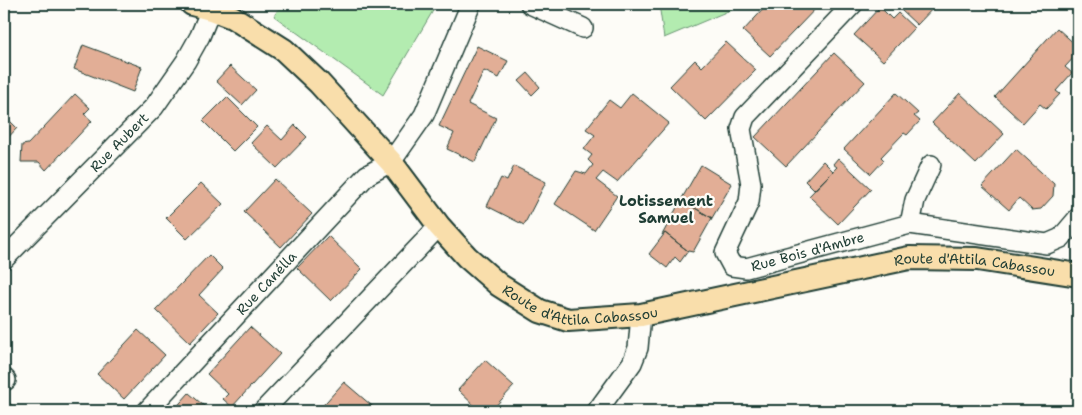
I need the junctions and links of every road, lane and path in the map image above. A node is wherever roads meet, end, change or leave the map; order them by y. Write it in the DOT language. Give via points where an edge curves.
graph roads {
  1 [pos="471,4"];
  2 [pos="530,4"];
  3 [pos="853,4"];
  4 [pos="202,6"];
  5 [pos="583,28"];
  6 [pos="391,162"];
  7 [pos="931,165"];
  8 [pos="1078,218"];
  9 [pos="910,224"];
  10 [pos="439,226"];
  11 [pos="1062,241"];
  12 [pos="4,259"];
  13 [pos="1044,268"];
  14 [pos="1078,275"];
  15 [pos="641,315"];
  16 [pos="147,411"];
  17 [pos="263,411"];
  18 [pos="597,411"];
  1 -- 6 [label="street" via="424,116"];
  2 -- 5 [label="street"];
  3 -- 9 [label="street, Rue Bois d'Ambre" via="745,117 740,129 751,184 749,202 725,253 732,266 746,268"];
  4 -- 6 [label="main road, Route d'Attila Cabassou" via="232,17 284,50 319,83"];
  4 -- 12 [label="street, Rue Aubert" via="200,36 154,107"];
  6 -- 10 [label="main road, Route d'Attila Cabassou"];
  6 -- 16 [label="street, Rue Canélla" via="367,175"];
  7 -- 9 [label="street" via="915,200"];
  8 -- 11 [label="street"];
  9 -- 11 [label="street, Rue Bois d'Ambre"];
  10 -- 15 [label="main road, Route d'Attila Cabassou" via="499,285 540,311 568,320"];
  10 -- 17 [label="street"];
  11 -- 13 [label="street"];
  13 -- 14 [label="main road, Route d'Attila Cabassou"];
  13 -- 15 [label="main road, Route d'Attila Cabassou" via="977,258 910,258"];
  15 -- 18 [label="street" via="638,348 632,363"];
}
